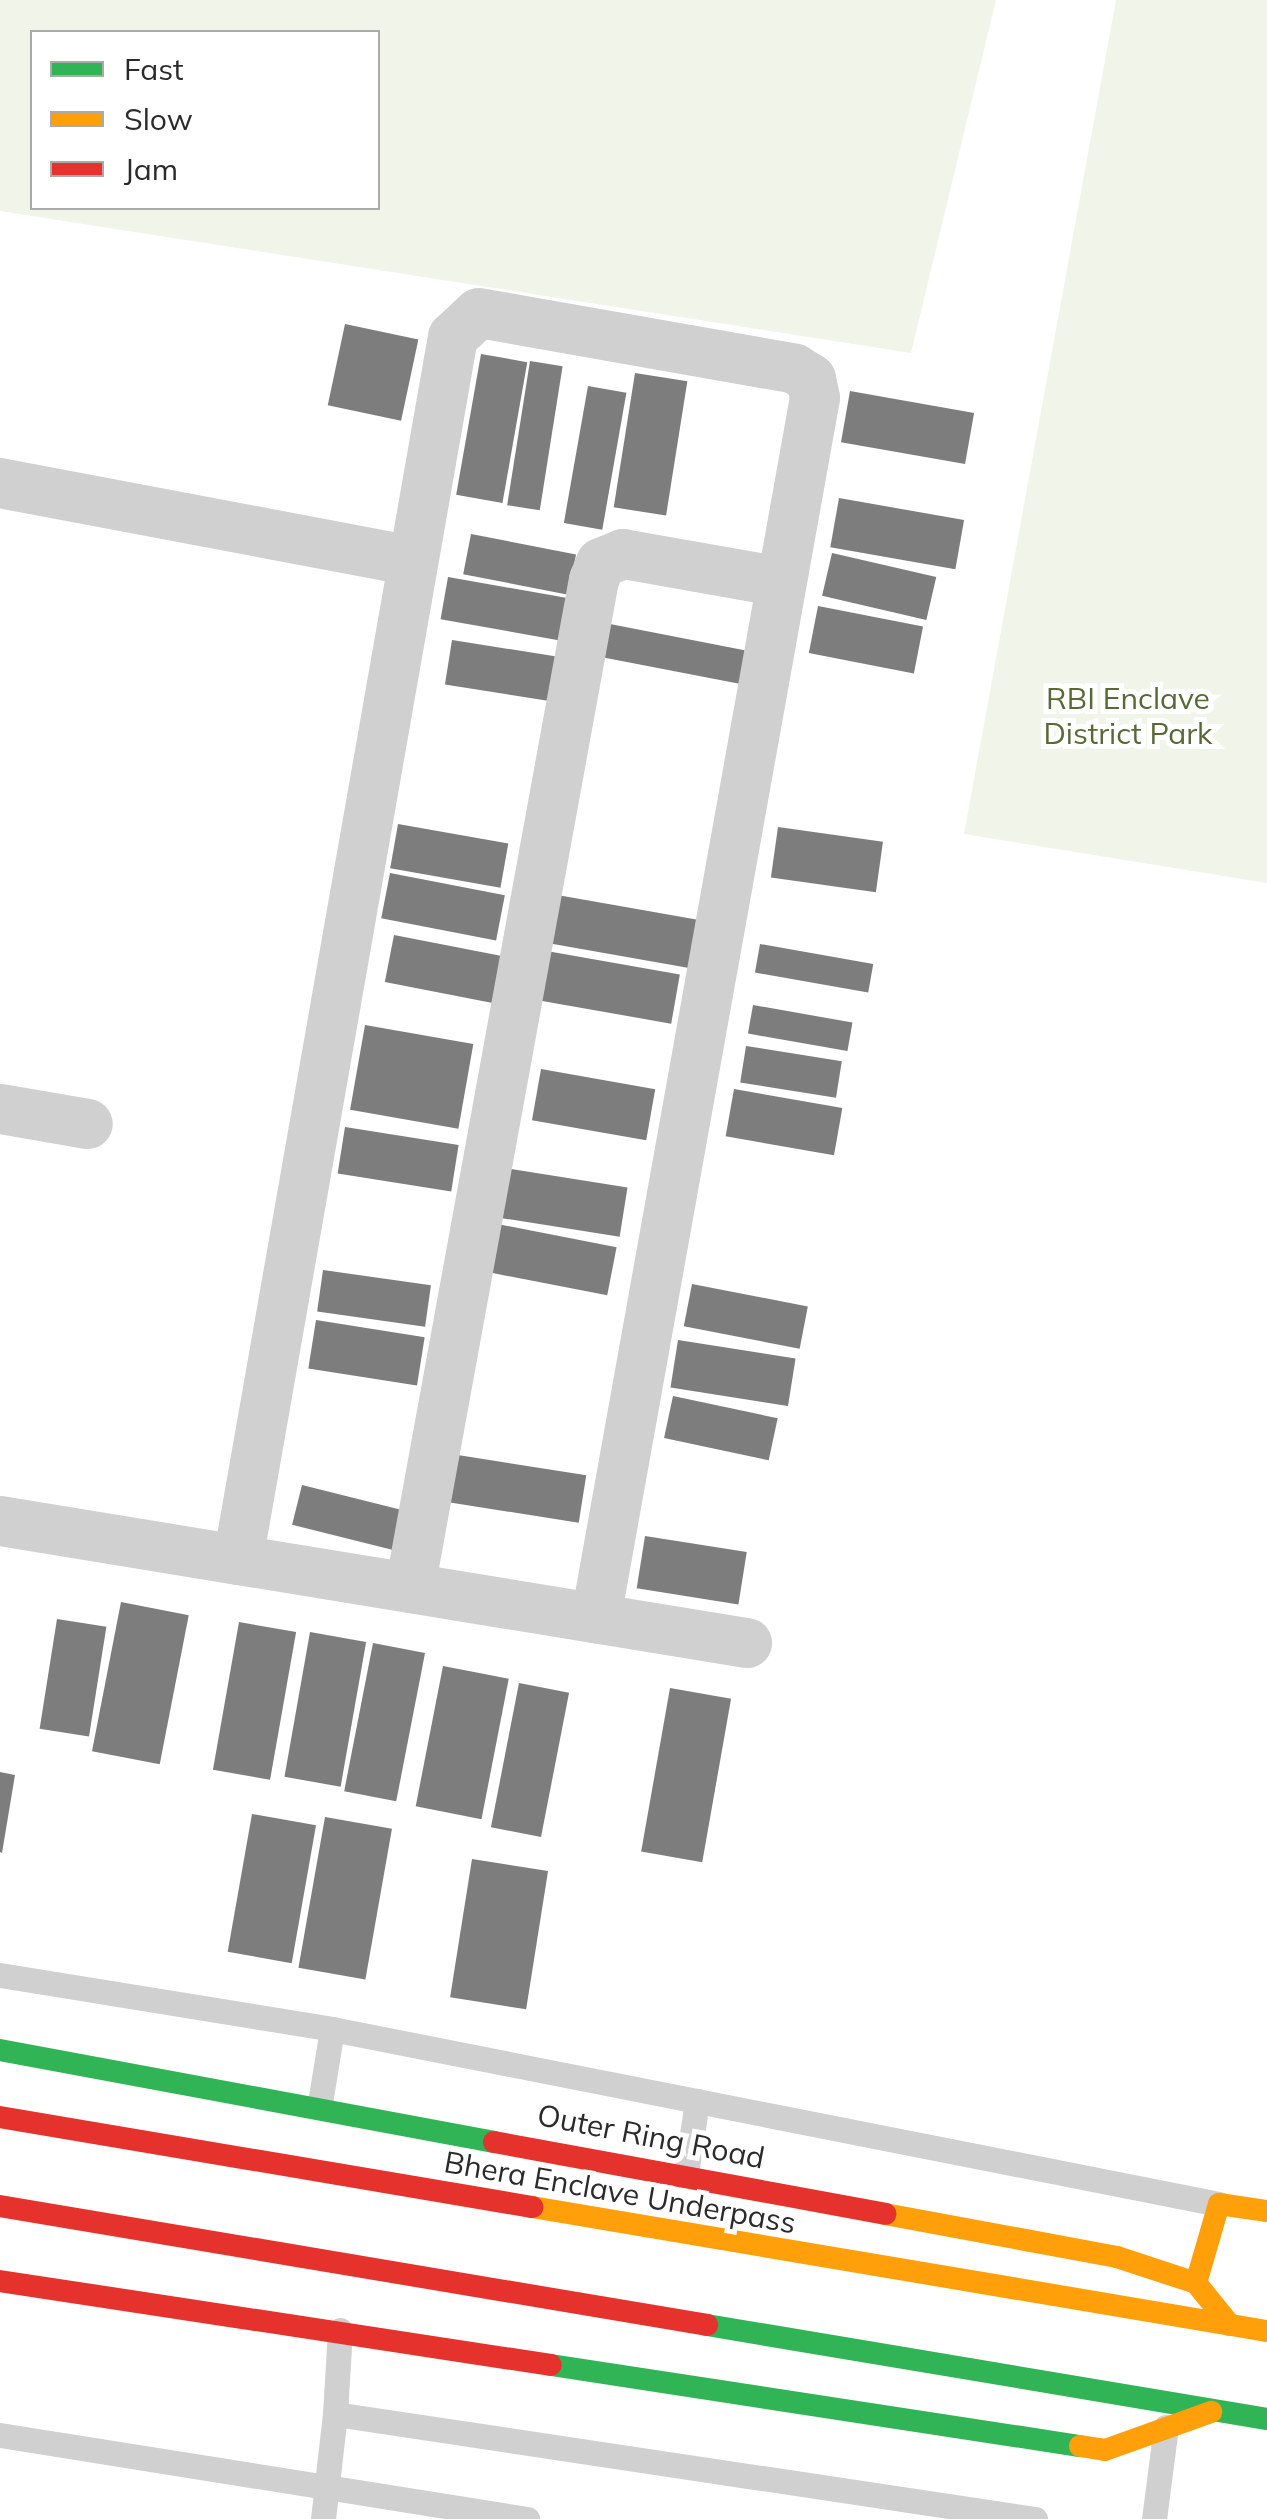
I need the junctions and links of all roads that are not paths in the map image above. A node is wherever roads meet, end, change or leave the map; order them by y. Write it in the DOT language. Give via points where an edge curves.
graph roads {
  1 [pos="0,483"];
  2 [pos="413,561"];
  3 [pos="782,582"];
  4 [pos="0,1110"];
  5 [pos="88,1124"];
  6 [pos="0,1520"];
  7 [pos="238,1560"];
  8 [pos="410,1588"];
  9 [pos="596,1618"];
  10 [pos="746,1643"];
  11 [pos="0,1976"];
  12 [pos="332,2029"];
  13 [pos="0,2050"];
  14 [pos="697,2101"];
  15 [pos="320,2104"];
  16 [pos="0,2118"];
  17 [pos="686,2174"];
  18 [pos="1219,2204"];
  19 [pos="0,2206"];
  20 [pos="1267,2211"];
  21 [pos="0,2281"];
  22 [pos="1196,2283"];
  23 [pos="1230,2325"];
  24 [pos="340,2330"];
  25 [pos="1267,2331"];
  26 [pos="1214,2411"];
  27 [pos="335,2414"];
  28 [pos="1267,2419"];
  29 [pos="1166,2428"];
  30 [pos="0,2436"];
  31 [pos="328,2486"];
  32 [pos="852,2508"];
  33 [pos="322,2519"];
  34 [pos="527,2519"];
  35 [pos="1035,2519"];
  36 [pos="1154,2519"];
  1 -- 2 [label="street"];
  2 -- 3 [label="street" via="453,337 479,313 810,379"];
  2 -- 7 [label="street"];
  3 -- 8 [label="street" via="624,554 601,563 594,580"];
  3 -- 9 [label="street"];
  4 -- 5 [label="street"];
  6 -- 7 [label="street"];
  7 -- 8 [label="street"];
  8 -- 9 [label="street"];
  9 -- 10 [label="street"];
  11 -- 12 [label="lane"];
  12 -- 14 [label="lane"];
  12 -- 15 [label="lane"];
  13 -- 15 [label="main road, Outer Ring Road"];
  14 -- 17 [label="lane"];
  14 -- 18 [label="lane"];
  15 -- 17 [label="main road, Outer Ring Road"];
  16 -- 23 [label="main road, Bhera Enclave Underpass"];
  17 -- 22 [label="main road, Outer Ring Road" via="1118,2257"];
  18 -- 20 [label="main road"];
  18 -- 22 [label="main road"];
  19 -- 26 [label="main road"];
  21 -- 24 [label="main road"];
  22 -- 23 [label="main road"];
  23 -- 25 [label="main road"];
  24 -- 27 [label="lane"];
  24 -- 29 [label="main road" via="666,2389 1105,2450"];
  26 -- 28 [label="main road"];
  26 -- 29 [label="main road"];
  27 -- 31 [label="lane"];
  27 -- 32 [label="lane"];
  29 -- 36 [label="lane"];
  30 -- 31 [label="lane"];
  31 -- 33 [label="lane"];
  31 -- 34 [label="lane"];
  32 -- 35 [label="lane"];
}
